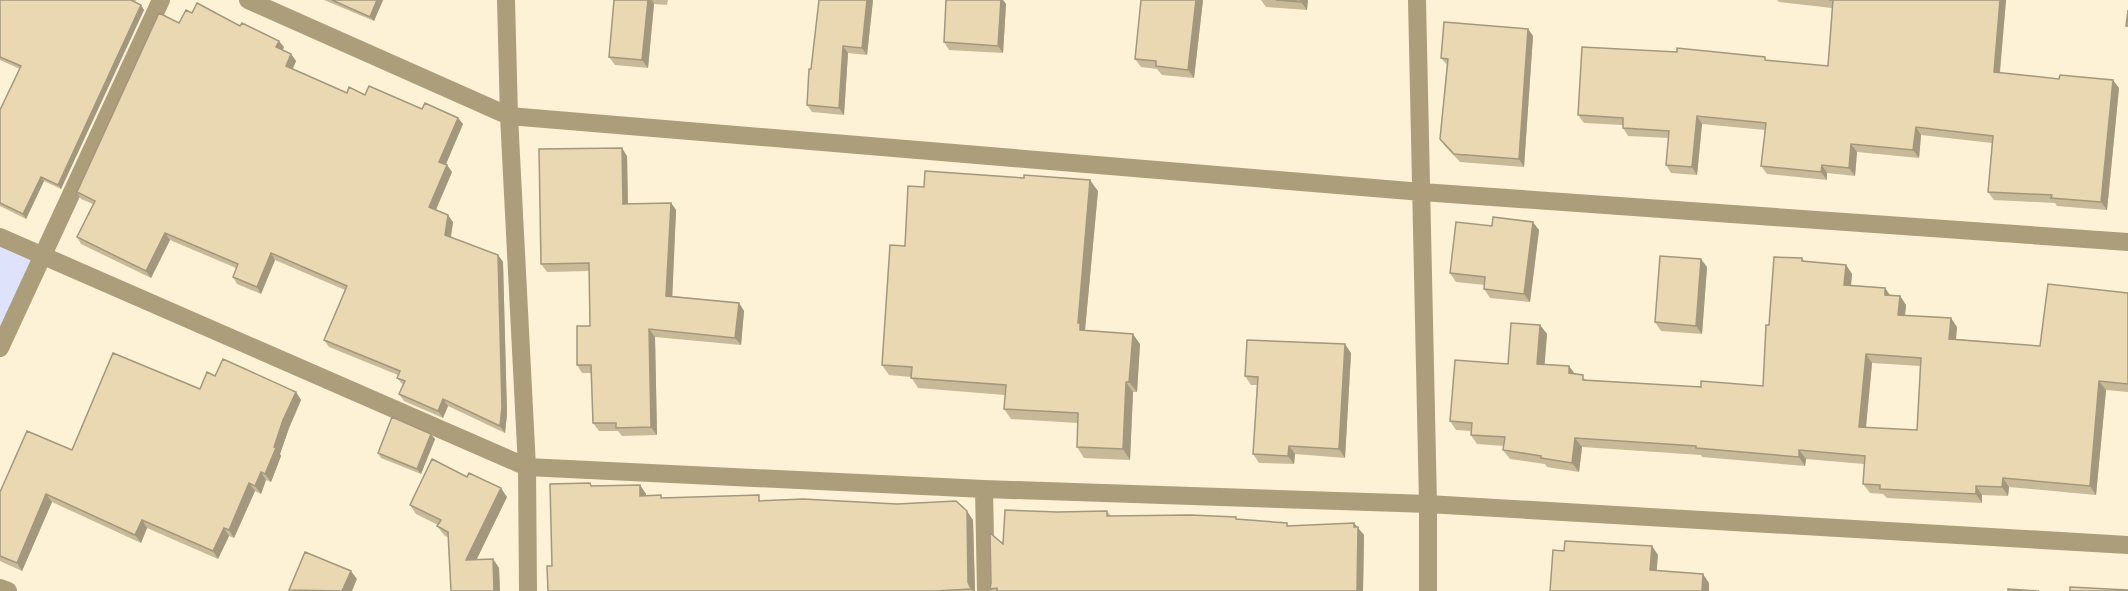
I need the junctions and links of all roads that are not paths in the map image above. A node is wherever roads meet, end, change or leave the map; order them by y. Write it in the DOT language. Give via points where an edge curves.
graph roads {
  1 [pos="161,0"];
  2 [pos="248,0"];
  3 [pos="506,0"];
  4 [pos="1417,0"];
  5 [pos="509,116"];
  6 [pos="1422,192"];
  7 [pos="0,237"];
  8 [pos="2128,242"];
  9 [pos="42,257"];
  10 [pos="0,348"];
  11 [pos="527,467"];
  12 [pos="984,489"];
  13 [pos="1428,504"];
  14 [pos="2128,545"];
  15 [pos="0,588"];
  16 [pos="8,591"];
  17 [pos="528,591"];
  18 [pos="986,591"];
  19 [pos="1428,591"];
  1 -- 9 [label="street"];
  2 -- 5 [label="street"];
  3 -- 5 [label="street"];
  4 -- 6 [label="street"];
  5 -- 6 [label="street"];
  5 -- 11 [label="street"];
  6 -- 8 [label="street"];
  6 -- 13 [label="street"];
  7 -- 9 [label="street"];
  9 -- 10 [label="street"];
  9 -- 11 [label="street"];
  11 -- 12 [label="street"];
  11 -- 17 [label="street"];
  12 -- 13 [label="street"];
  12 -- 18 [label="street"];
  13 -- 14 [label="street"];
  13 -- 19 [label="street"];
  15 -- 16 [label="street"];
}
